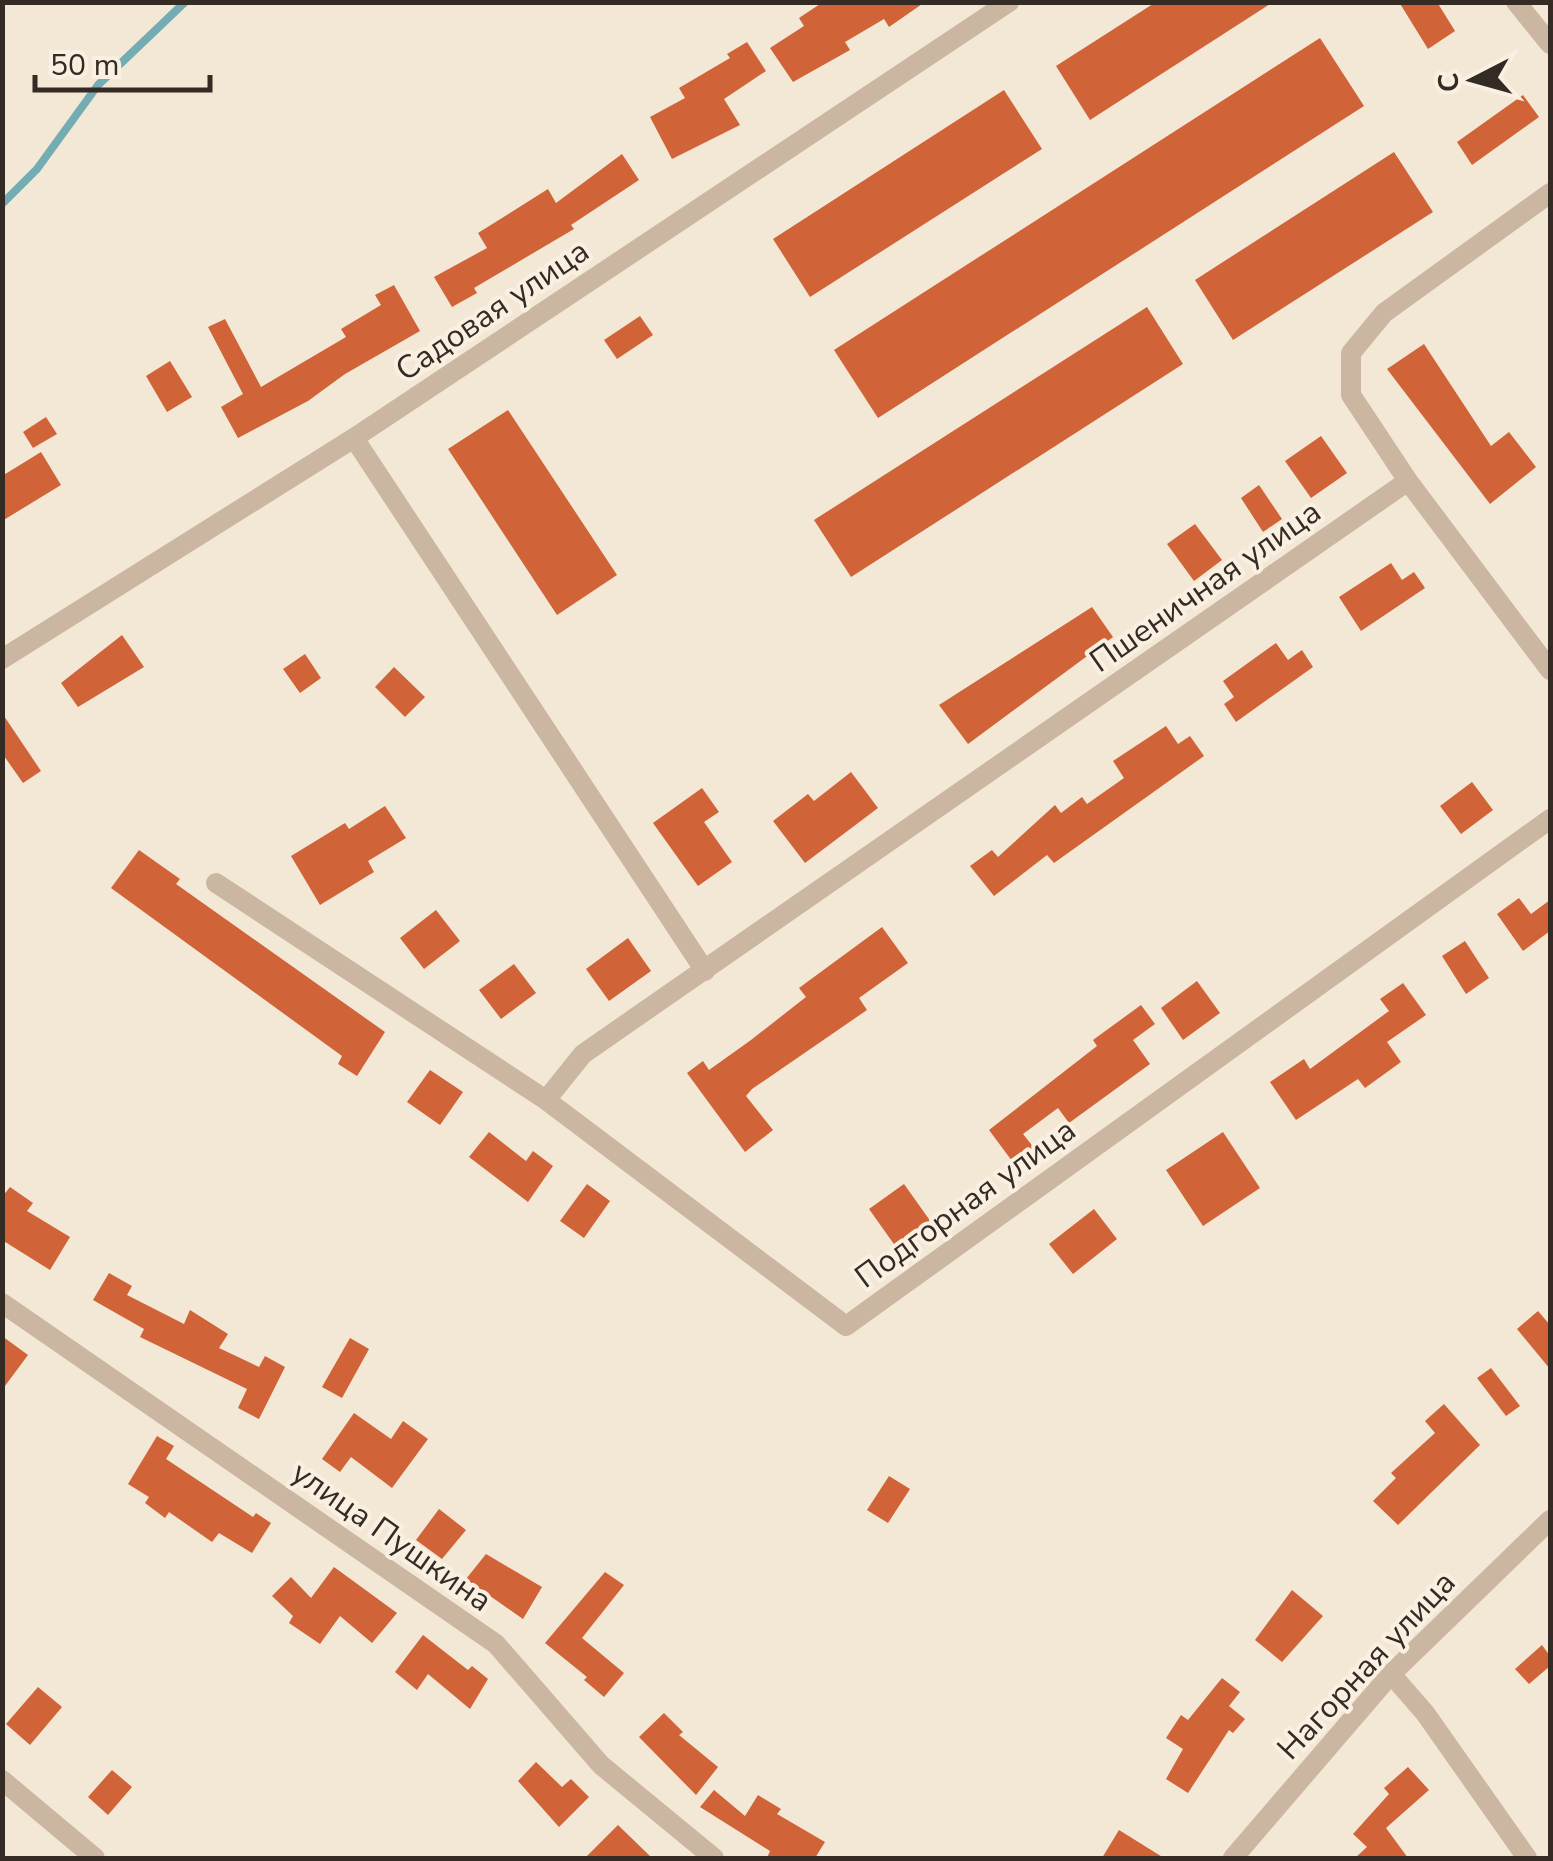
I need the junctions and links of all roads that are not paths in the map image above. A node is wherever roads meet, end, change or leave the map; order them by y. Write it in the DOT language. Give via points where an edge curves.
graph roads {
  1 [pos="1010,2"];
  2 [pos="1516,2"];
  3 [pos="1550,44"];
  4 [pos="1550,193"];
  5 [pos="354,438"];
  6 [pos="1408,481"];
  7 [pos="2,659"];
  8 [pos="1550,670"];
  9 [pos="1550,819"];
  10 [pos="216,883"];
  11 [pos="705,970"];
  12 [pos="546,1100"];
  13 [pos="2,1303"];
  14 [pos="1550,1520"];
  15 [pos="1391,1674"];
  16 [pos="2,1780"];
  17 [pos="95,1858"];
  18 [pos="714,1858"];
  19 [pos="1233,1858"];
  20 [pos="1527,1858"];
  1 -- 5 [label="street, Садовая улица"];
  2 -- 3 [label="street"];
  4 -- 6 [label="street" via="1384,313 1351,353 1351,395"];
  5 -- 7 [label="street, Садовая улица"];
  5 -- 11 [label="street"];
  6 -- 8 [label="street"];
  6 -- 11 [label="street, Пшеничная улица"];
  9 -- 12 [label="street, Подгорная улица" via="846,1326"];
  10 -- 12 [label="street, Подгорная улица"];
  11 -- 12 [label="street, Пшеничная улица" via="583,1054"];
  13 -- 18 [label="street, улица Пушкина" via="496,1644 601,1765"];
  14 -- 15 [label="street, Нагорная улица"];
  15 -- 19 [label="street, Нагорная улица"];
  15 -- 20 [label="street"];
  16 -- 17 [label="street"];
}
